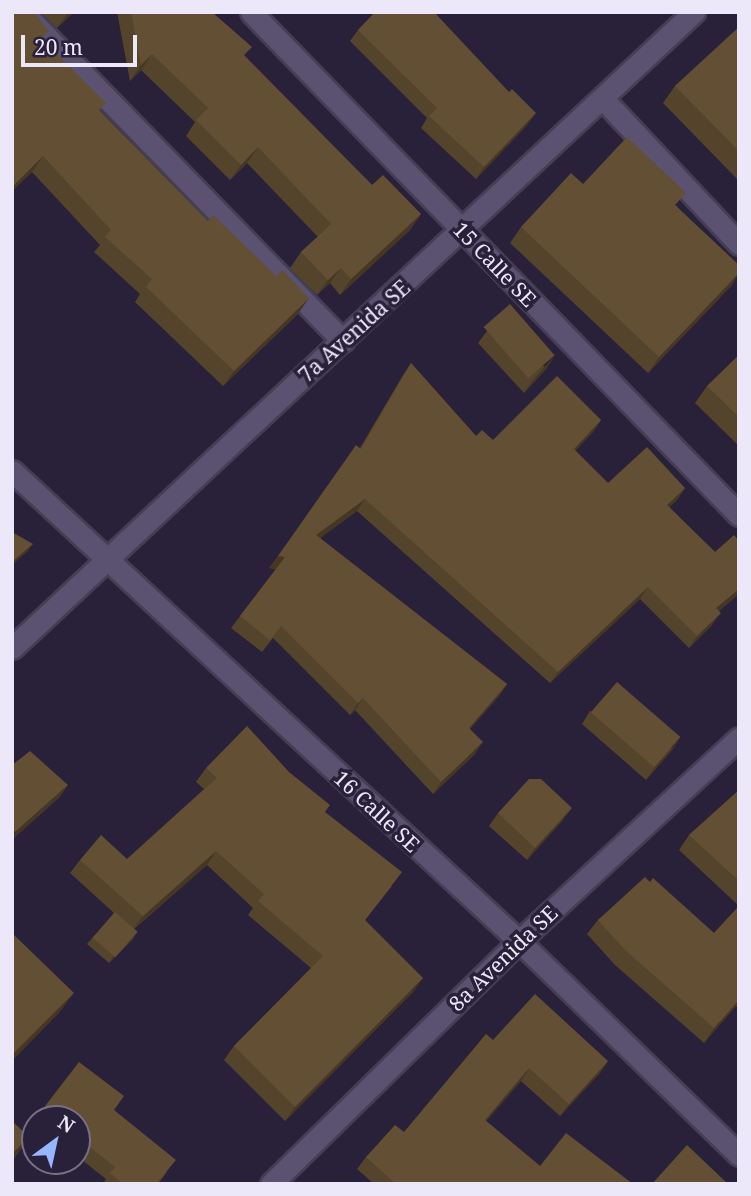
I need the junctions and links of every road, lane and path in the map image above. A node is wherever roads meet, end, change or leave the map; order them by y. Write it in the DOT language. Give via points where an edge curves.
graph roads {
  1 [pos="23,12"];
  2 [pos="251,12"];
  3 [pos="694,12"];
  4 [pos="603,99"];
  5 [pos="463,232"];
  6 [pos="739,244"];
  7 [pos="344,341"];
  8 [pos="12,471"];
  9 [pos="739,515"];
  10 [pos="103,560"];
  11 [pos="12,648"];
  12 [pos="739,738"];
  13 [pos="519,941"];
  14 [pos="739,1155"];
  15 [pos="271,1184"];
  1 -- 7 [label="street"];
  2 -- 5 [label="street, 15 Calle SE"];
  3 -- 4 [label="street, 7a Avenida SE"];
  4 -- 5 [label="street, 7a Avenida SE"];
  4 -- 6 [label="street"];
  5 -- 7 [label="street, 7a Avenida SE"];
  5 -- 9 [label="street, 15 Calle SE"];
  7 -- 10 [label="street, 7a Avenida SE"];
  8 -- 10 [label="street, 16 Calle SE"];
  10 -- 11 [label="street, 7a Avenida SE"];
  10 -- 13 [label="street, 16 Calle SE"];
  12 -- 13 [label="street, 8a Avenida SE"];
  13 -- 14 [label="street, 16 Calle SE"];
  13 -- 15 [label="street, 8a Avenida SE"];
}
